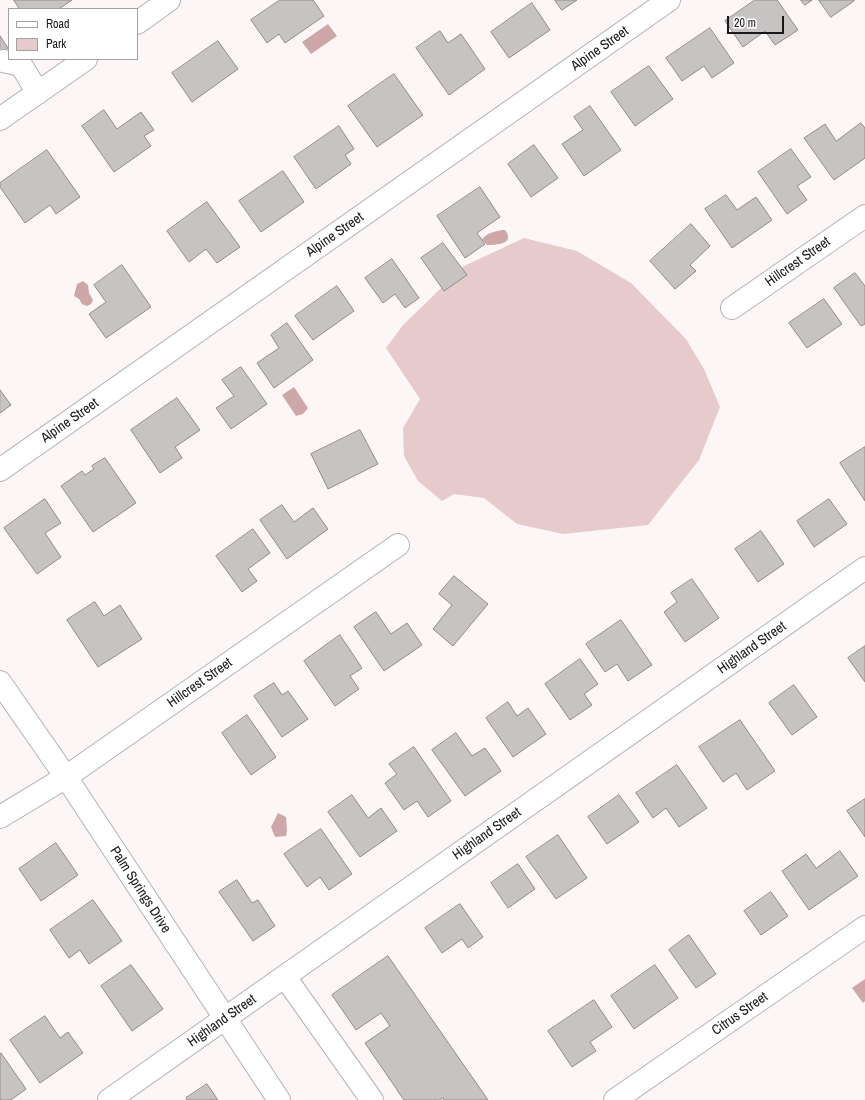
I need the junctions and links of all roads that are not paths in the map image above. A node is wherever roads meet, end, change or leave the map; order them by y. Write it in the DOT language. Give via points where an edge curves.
graph roads {
  1 [pos="169,0"];
  2 [pos="669,0"];
  3 [pos="138,22"];
  4 [pos="85,60"];
  5 [pos="3,61"];
  6 [pos="38,93"];
  7 [pos="0,120"];
  8 [pos="865,216"];
  9 [pos="732,308"];
  10 [pos="0,470"];
  11 [pos="398,545"];
  12 [pos="865,568"];
  13 [pos="0,682"];
  14 [pos="66,777"];
  15 [pos="0,817"];
  16 [pos="865,927"];
  17 [pos="285,977"];
  18 [pos="225,1019"];
  19 [pos="109,1100"];
  20 [pos="279,1100"];
  21 [pos="372,1100"];
  22 [pos="615,1100"];
  1 -- 3 [label="street"];
  2 -- 10 [label="street, Alpine Street"];
  4 -- 6 [label="street"];
  5 -- 6 [label="street" via="21,65"];
  6 -- 7 [label="street"];
  8 -- 9 [label="street, Hillcrest Street"];
  11 -- 14 [label="street, Hillcrest Street"];
  12 -- 17 [label="street, Highland Street"];
  13 -- 14 [label="street, Palm Springs Drive"];
  14 -- 15 [label="street, Hillcrest Street"];
  14 -- 18 [label="street, Palm Springs Drive"];
  16 -- 22 [label="street, Citrus Street"];
  17 -- 18 [label="street, Highland Street"];
  17 -- 21 [label="street"];
  18 -- 19 [label="street, Highland Street"];
  18 -- 20 [label="street, Palm Springs Drive"];
}
